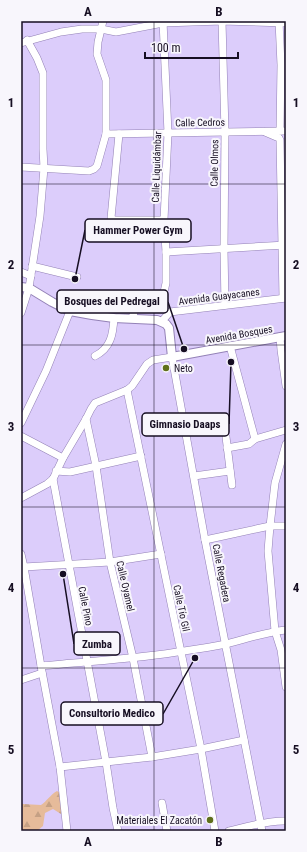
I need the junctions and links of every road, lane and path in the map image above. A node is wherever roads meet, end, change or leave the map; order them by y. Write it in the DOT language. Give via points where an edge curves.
graph roads {
  1 [pos="103,21"];
  2 [pos="222,21"];
  3 [pos="163,22"];
  4 [pos="281,22"];
  5 [pos="101,29"];
  6 [pos="24,42"];
  7 [pos="264,131"];
  8 [pos="283,131"];
  9 [pos="225,132"];
  10 [pos="168,133"];
  11 [pos="106,134"];
  12 [pos="119,134"];
  13 [pos="21,167"];
  14 [pos="44,168"];
  15 [pos="164,220"];
  16 [pos="284,245"];
  17 [pos="224,249"];
  18 [pos="166,252"];
  19 [pos="32,266"];
  20 [pos="21,272"];
  21 [pos="31,276"];
  22 [pos="77,277"];
  23 [pos="25,288"];
  24 [pos="284,298"];
  25 [pos="225,305"];
  26 [pos="70,311"];
  27 [pos="21,313"];
  28 [pos="114,318"];
  29 [pos="132,318"];
  30 [pos="162,321"];
  31 [pos="283,337"];
  32 [pos="230,346"];
  33 [pos="96,356"];
  34 [pos="172,357"];
  35 [pos="286,386"];
  36 [pos="128,390"];
  37 [pos="86,419"];
  38 [pos="21,423"];
  39 [pos="286,430"];
  40 [pos="21,436"];
  41 [pos="226,437"];
  42 [pos="255,439"];
  43 [pos="286,444"];
  44 [pos="227,448"];
  45 [pos="141,456"];
  46 [pos="63,458"];
  47 [pos="96,466"];
  48 [pos="56,471"];
  49 [pos="230,471"];
  50 [pos="194,476"];
  51 [pos="53,479"];
  52 [pos="232,485"];
  53 [pos="21,498"];
  54 [pos="270,526"];
  55 [pos="286,526"];
  56 [pos="205,540"];
  57 [pos="21,554"];
  58 [pos="161,554"];
  59 [pos="110,562"];
  60 [pos="68,564"];
  61 [pos="24,567"];
  62 [pos="286,630"];
  63 [pos="275,631"];
  64 [pos="225,644"];
  65 [pos="181,651"];
  66 [pos="133,658"];
  67 [pos="87,661"];
  68 [pos="42,669"];
  69 [pos="21,680"];
  70 [pos="286,687"];
  71 [pos="244,740"];
  72 [pos="201,749"];
  73 [pos="152,757"];
  74 [pos="106,762"];
  75 [pos="60,767"];
  76 [pos="162,803"];
  77 [pos="286,821"];
  78 [pos="262,827"];
  79 [pos="66,831"];
  80 [pos="118,831"];
  81 [pos="167,831"];
  82 [pos="216,831"];
  83 [pos="229,831"];
  1 -- 5 [label="street"];
  2 -- 3 [label="street"];
  2 -- 4 [label="street"];
  2 -- 9 [label="street, Calle Olmos"];
  3 -- 5 [label="street" via="116,32"];
  3 -- 10 [label="street, Calle Liquidámbar"];
  4 -- 8 [label="street"];
  5 -- 6 [label="street" via="61,32"];
  5 -- 11 [label="street" via="97,54 106,80"];
  6 -- 14 [label="street" via="37,58 43,73"];
  7 -- 8 [label="street, Calle Cedros"];
  7 -- 9 [label="street, Calle Cedros"];
  7 -- 16 [label="street" via="280,140"];
  9 -- 10 [label="street, Calle Cedros"];
  9 -- 17 [label="street, Calle Olmos"];
  10 -- 12 [label="street, Calle Cedros"];
  10 -- 15 [label="street, Calle Liquidámbar"];
  11 -- 12 [label="street, Calle Cedros"];
  11 -- 14 [label="street" via="94,169 89,171"];
  12 -- 15 [label="street" via="112,218"];
  13 -- 14 [label="street"];
  14 -- 19 [label="street"];
  15 -- 18 [label="street, Calle Liquidámbar"];
  16 -- 17 [label="street"];
  16 -- 24 [label="street"];
  17 -- 18 [label="street"];
  17 -- 25 [label="street, Calle Olmos"];
  18 -- 29 [label="street, Calle Liquidámbar" via="164,292 142,303"];
  19 -- 21 [label="street"];
  19 -- 22 [label="street"];
  20 -- 21 [label="street"];
  21 -- 23 [label="street"];
  23 -- 26 [label="street"];
  23 -- 27 [label="street"];
  24 -- 25 [label="street, Avenida Guayacanes"];
  25 -- 30 [label="street, Avenida Guayacanes" via="170,312"];
  26 -- 28 [label="street"];
  26 -- 38 [label="street" via="46,371"];
  28 -- 29 [label="street"];
  28 -- 33 [label="street" via="109,343 103,352"];
  29 -- 30 [label="street"];
  30 -- 34 [label="street, Calle Regadera" via="169,328"];
  31 -- 32 [label="street, Avenida Bosques"];
  31 -- 35 [label="street" via="281,350"];
  32 -- 34 [label="street, Avenida Bosques"];
  32 -- 42 [label="street"];
  34 -- 36 [label="street" via="154,360 148,364"];
  34 -- 50 [label="street, Calle Regadera"];
  36 -- 37 [label="street" via="95,403"];
  36 -- 45 [label="street, Calle Tío Gil"];
  37 -- 46 [label="street"];
  37 -- 47 [label="street, Calle Oyamel"];
  39 -- 42 [label="street"];
  40 -- 46 [label="street"];
  41 -- 44 [label="street"];
  42 -- 44 [label="street" via="249,444"];
  43 -- 54 [label="street" via="275,483"];
  44 -- 49 [label="street"];
  45 -- 47 [label="street"];
  45 -- 58 [label="street, Calle Tío Gil"];
  46 -- 48 [label="street"];
  47 -- 48 [label="street" via="70,472"];
  47 -- 59 [label="street, Calle Oyamel"];
  48 -- 51 [label="street"];
  49 -- 50 [label="street"];
  49 -- 52 [label="street"];
  50 -- 56 [label="street, Calle Regadera"];
  51 -- 53 [label="street"];
  51 -- 60 [label="street, Calle Pino"];
  54 -- 55 [label="street"];
  54 -- 56 [label="street"];
  54 -- 63 [label="street" via="268,551"];
  56 -- 64 [label="street, Calle Regadera"];
  57 -- 61 [label="street"];
  58 -- 59 [label="street"];
  58 -- 65 [label="street, Calle Tío Gil"];
  59 -- 60 [label="street"];
  59 -- 66 [label="street, Calle Oyamel"];
  60 -- 61 [label="street"];
  60 -- 67 [label="street, Calle Pino"];
  61 -- 68 [label="street"];
  62 -- 63 [label="street"];
  63 -- 64 [label="street"];
  63 -- 70 [label="street" via="281,650"];
  64 -- 65 [label="street"];
  64 -- 71 [label="street, Calle Regadera"];
  65 -- 66 [label="street"];
  65 -- 72 [label="street, Calle Tío Gil"];
  66 -- 67 [label="street"];
  66 -- 73 [label="street, Calle Oyamel"];
  67 -- 68 [label="street"];
  67 -- 74 [label="street, Calle Pino"];
  68 -- 69 [label="street"];
  68 -- 75 [label="street"];
  71 -- 72 [label="street"];
  71 -- 78 [label="street, Calle Regadera"];
  72 -- 73 [label="street"];
  72 -- 82 [label="street, Calle Tío Gil"];
  73 -- 74 [label="street"];
  74 -- 75 [label="street"];
  74 -- 80 [label="street, Calle Pino"];
  75 -- 79 [label="street"];
  76 -- 81 [label="street"];
  77 -- 78 [label="street"];
  78 -- 83 [label="street"];
}
